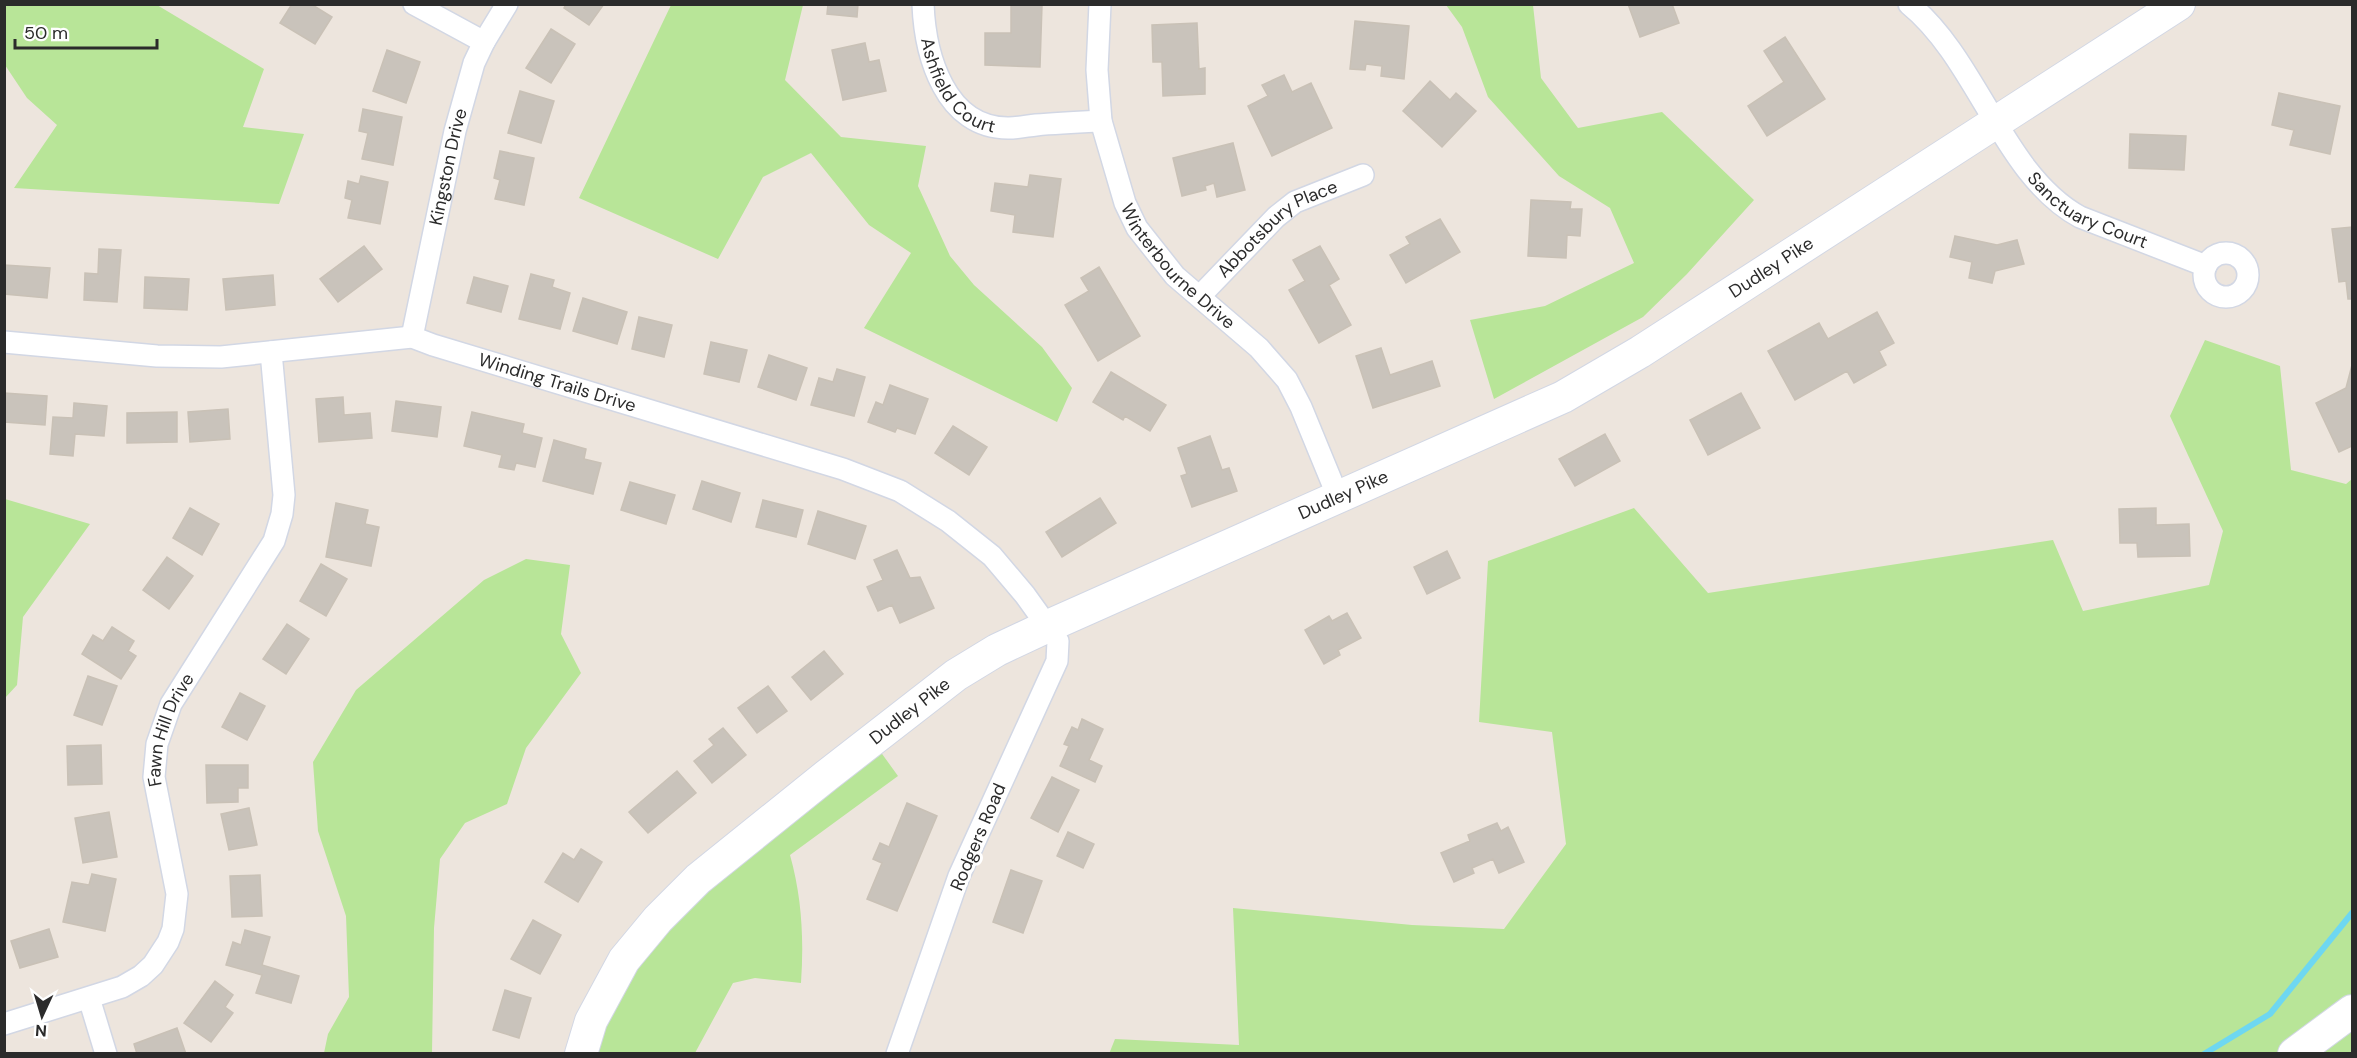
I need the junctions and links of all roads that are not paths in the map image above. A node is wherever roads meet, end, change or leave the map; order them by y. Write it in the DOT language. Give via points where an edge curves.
graph roads {
  1 [pos="414,4"];
  2 [pos="507,4"];
  3 [pos="923,4"];
  4 [pos="1100,4"];
  5 [pos="1909,4"];
  6 [pos="2179,4"];
  7 [pos="484,42"];
  8 [pos="1101,121"];
  9 [pos="1997,122"];
  10 [pos="1364,175"];
  11 [pos="2206,266"];
  12 [pos="1200,296"];
  13 [pos="412,337"];
  14 [pos="4,342"];
  15 [pos="272,352"];
  16 [pos="1338,497"];
  17 [pos="1046,627"];
  18 [pos="89,998"];
  19 [pos="2352,1011"];
  20 [pos="4,1024"];
  21 [pos="106,1053"];
  22 [pos="581,1053"];
  23 [pos="897,1053"];
  24 [pos="2294,1053"];
  1 -- 7 [label="street"];
  2 -- 7 [label="street, Kingston Drive"];
  3 -- 8 [label="street, Ashfield Court" via="928,46 938,78 952,100 972,118 1008,128"];
  4 -- 8 [label="street, Winterbourne Drive" via="1097,70"];
  5 -- 9 [label="street, Sanctuary Court" via="1944,41"];
  6 -- 9 [label="street, Dudley Pike"];
  7 -- 13 [label="street, Kingston Drive" via="454,131"];
  8 -- 12 [label="street, Winterbourne Drive" via="1125,203 1137,228 1175,276"];
  9 -- 11 [label="street, Sanctuary Court" via="2028,170 2065,209"];
  9 -- 16 [label="street, Dudley Pike" via="1640,352 1563,397"];
  10 -- 12 [label="street, Abbotsbury Place" via="1295,202"];
  12 -- 16 [label="street, Winterbourne Drive" via="1259,348 1287,380"];
  13 -- 15 [label="street, Winding Trails Drive"];
  13 -- 17 [label="street, Winding Trails Drive" via="843,468 900,491 948,521 992,556"];
  14 -- 15 [label="street, Winding Trails Drive" via="157,356 220,357"];
  15 -- 18 [label="street, Fawn Hill Drive" via="284,495 282,514 274,541 171,704 157,744 154,777 177,894 173,929 153,965 141,976"];
  16 -- 17 [label="street, Dudley Pike"];
  17 -- 22 [label="street, Dudley Pike" via="956,675 698,879 624,960 591,1021"];
  17 -- 23 [label="street, Rodgers Road" via="1058,641 1057,661 959,876"];
  18 -- 20 [label="street, Fawn Hill Drive"];
  18 -- 21 [label="street"];
  19 -- 24 [label="street"];
}
